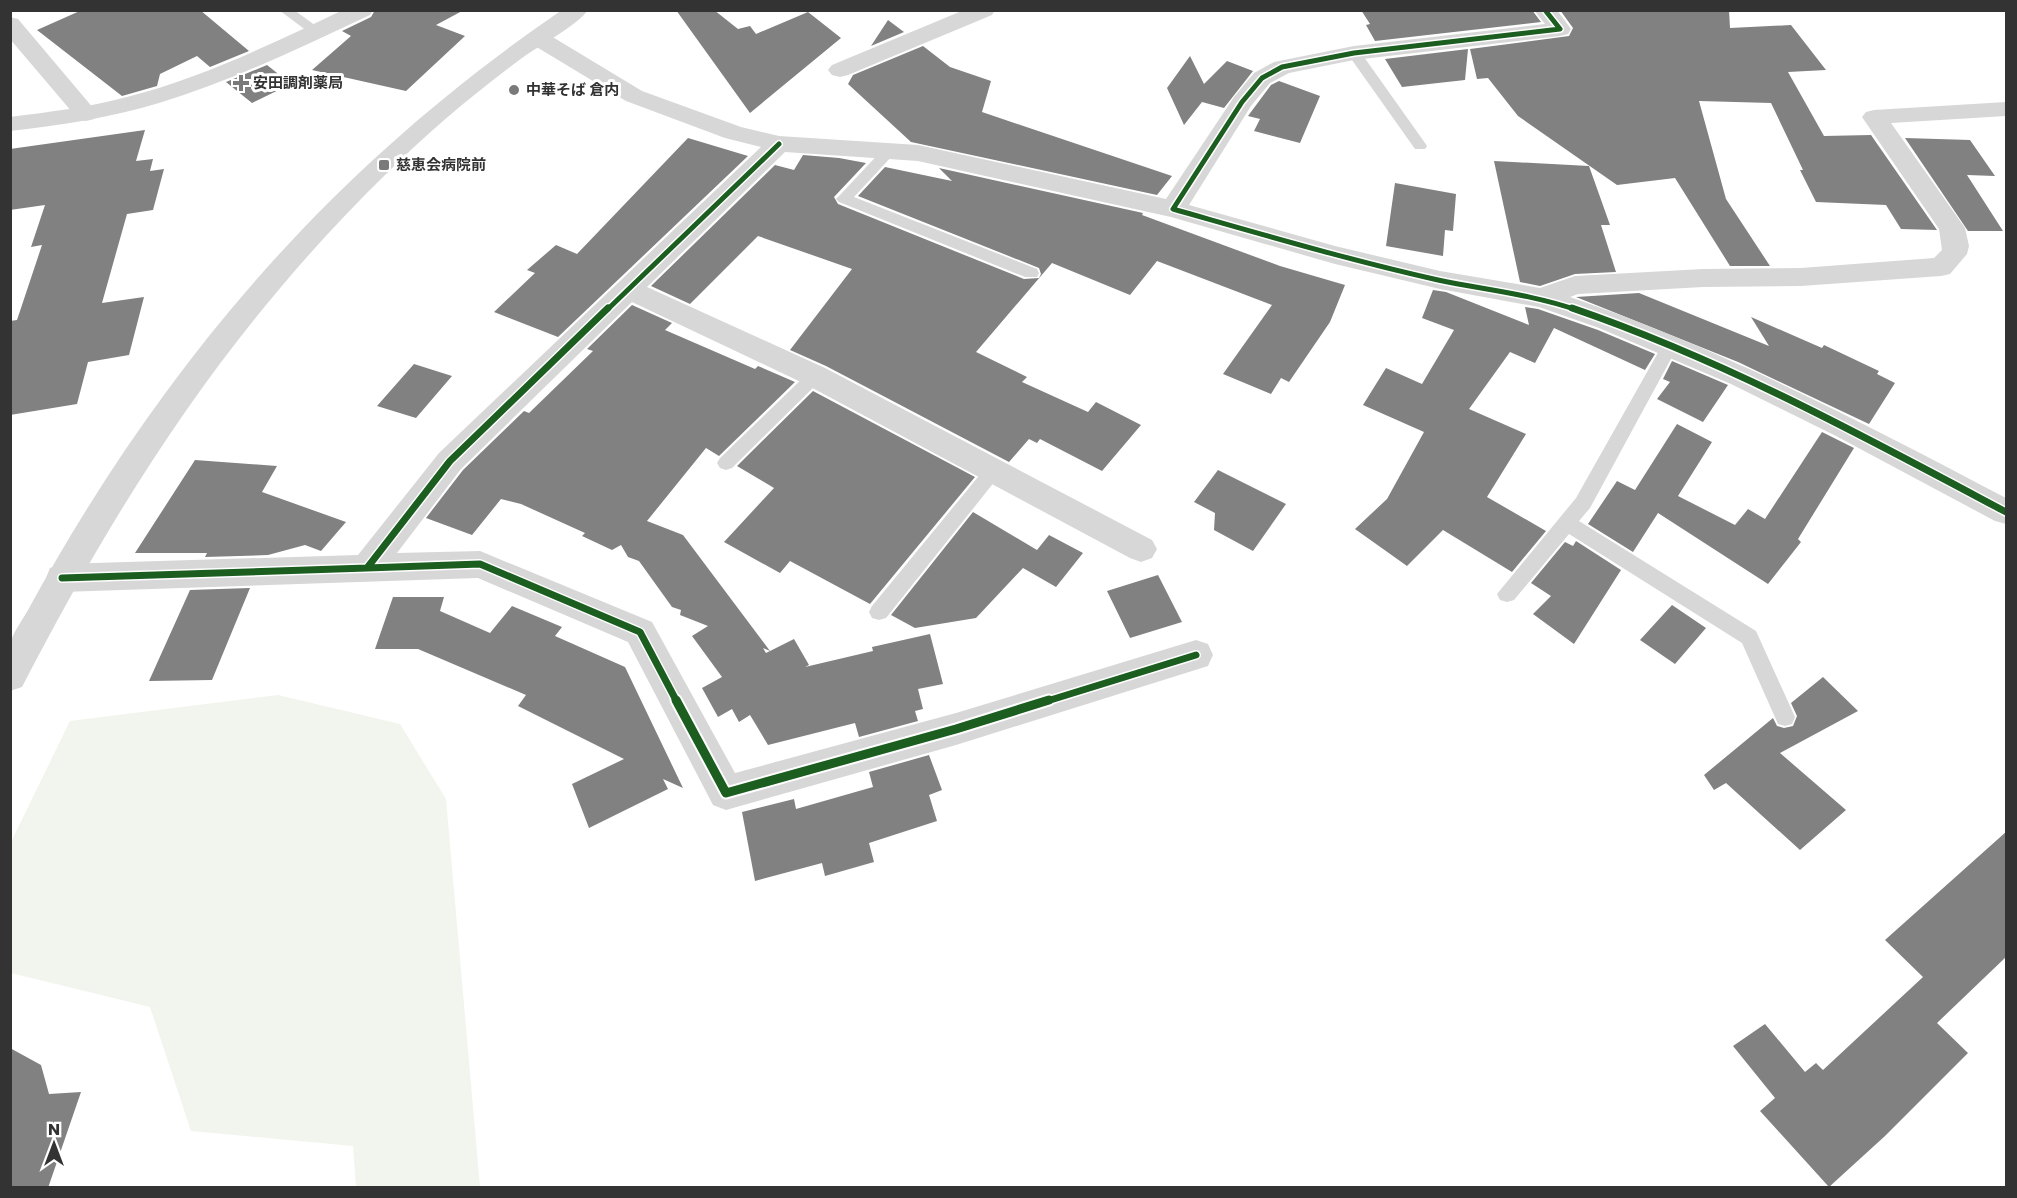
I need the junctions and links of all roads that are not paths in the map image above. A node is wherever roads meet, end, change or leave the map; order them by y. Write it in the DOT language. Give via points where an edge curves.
graph roads {
  1 [pos="285,10"];
  2 [pos="362,10"];
  3 [pos="577,10"];
  4 [pos="984,10"];
  5 [pos="1545,10"];
  6 [pos="10,24"];
  7 [pos="316,31"];
  8 [pos="538,38"];
  9 [pos="1354,53"];
  10 [pos="840,70"];
  11 [pos="2007,109"];
  12 [pos="86,114"];
  13 [pos="10,124"];
  14 [pos="779,144"];
  15 [pos="1420,146"];
  16 [pos="889,151"];
  17 [pos="1173,209"];
  18 [pos="1031,273"];
  19 [pos="628,289"];
  20 [pos="1542,298"];
  21 [pos="1670,346"];
  22 [pos="815,376"];
  23 [pos="726,463"];
  24 [pos="993,471"];
  25 [pos="2007,512"];
  26 [pos="1567,523"];
  27 [pos="1141,549"];
  28 [pos="367,568"];
  29 [pos="62,578"];
  30 [pos="1507,594"];
  31 [pos="879,612"];
  32 [pos="1196,655"];
  33 [pos="10,676"];
  34 [pos="1785,717"];
  1 -- 7 [label="lane"];
  2 -- 7 [label="street"];
  3 -- 8 [label="street"];
  4 -- 10 [label="street"];
  5 -- 9 [label="street" via="1560,29"];
  6 -- 12 [label="street"];
  7 -- 12 [label="street" via="171,92"];
  8 -- 14 [label="street" via="634,96 734,133"];
  8 -- 29 [label="street" via="463,92 342,200 218,342 146,442"];
  9 -- 15 [label="lane"];
  9 -- 17 [label="street" via="1282,67 1262,78 1242,102"];
  11 -- 20 [label="street" via="1874,117 1952,228 1955,255 1941,267 1800,277 1575,285"];
  12 -- 13 [label="street"];
  14 -- 16 [label="street"];
  14 -- 19 [label="street"];
  16 -- 17 [label="street" via="918,153"];
  16 -- 18 [label="lane" via="844,199"];
  17 -- 20 [label="street" via="1335,255 1440,280"];
  19 -- 22 [label="street"];
  19 -- 28 [label="street" via="450,461"];
  20 -- 21 [label="street"];
  21 -- 25 [label="street" via="1815,412"];
  21 -- 26 [label="lane" via="1583,503"];
  22 -- 23 [label="lane"];
  22 -- 24 [label="street"];
  24 -- 27 [label="street"];
  24 -- 31 [label="lane"];
  26 -- 30 [label="lane"];
  26 -- 34 [label="lane" via="1749,637"];
  28 -- 29 [label="street"];
  28 -- 32 [label="street" via="480,564 640,632 726,793 956,729"];
  29 -- 33 [label="street"];
}
